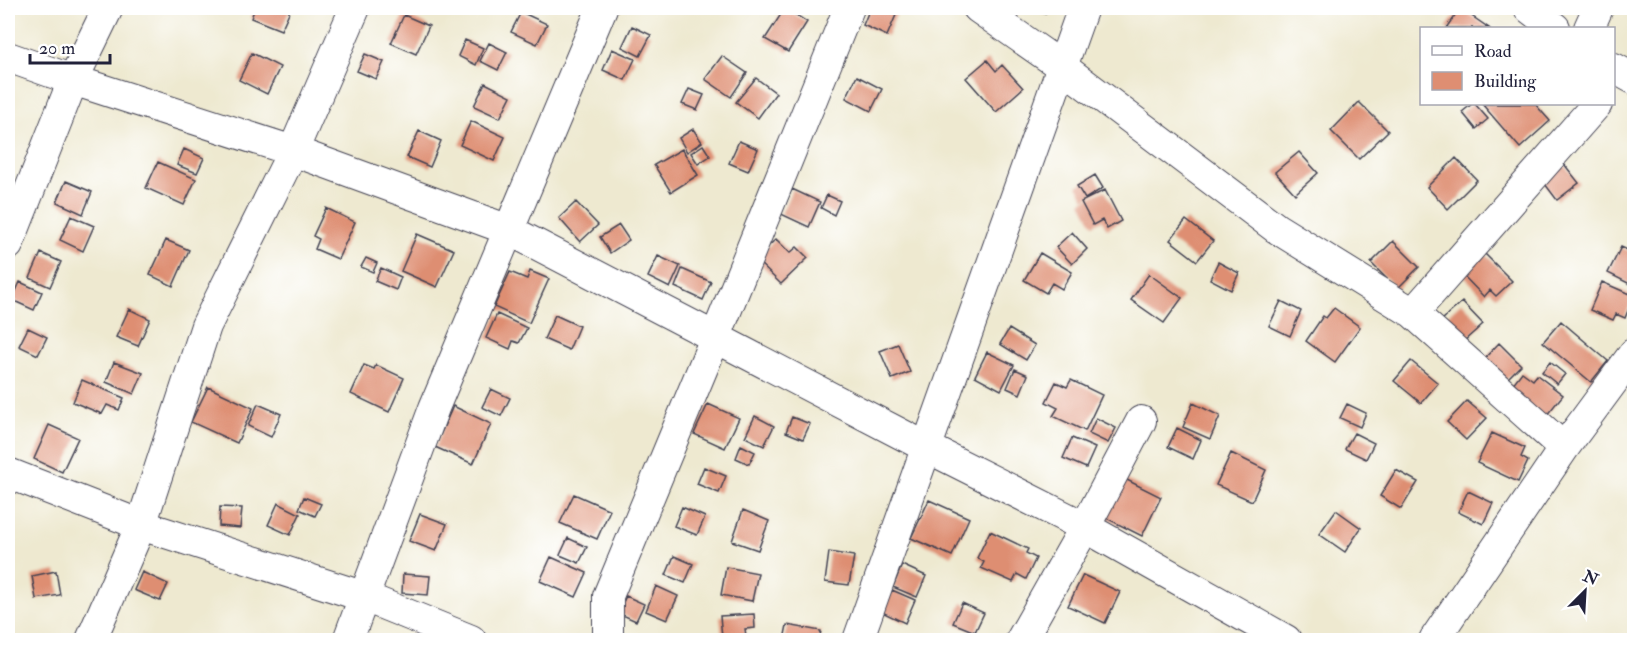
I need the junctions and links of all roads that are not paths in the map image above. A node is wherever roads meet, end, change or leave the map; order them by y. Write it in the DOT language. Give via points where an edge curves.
graph roads {
  1 [pos="108,8"];
  2 [pos="355,8"];
  3 [pos="602,8"];
  4 [pos="849,8"];
  5 [pos="978,8"];
  6 [pos="1083,8"];
  7 [pos="1529,8"];
  8 [pos="1598,8"];
  9 [pos="1554,27"];
  10 [pos="1589,27"];
  11 [pos="8,57"];
  12 [pos="1061,66"];
  13 [pos="73,80"];
  14 [pos="1596,105"];
  15 [pos="293,151"];
  16 [pos="509,230"];
  17 [pos="8,246"];
  18 [pos="1413,313"];
  19 [pos="716,336"];
  20 [pos="1635,352"];
  21 [pos="1141,421"];
  22 [pos="926,447"];
  23 [pos="1563,448"];
  24 [pos="8,473"];
  25 [pos="141,525"];
  26 [pos="1085,527"];
  27 [pos="365,597"];
  28 [pos="91,640"];
  29 [pos="348,640"];
  30 [pos="471,640"];
  31 [pos="608,640"];
  32 [pos="858,640"];
  33 [pos="1021,640"];
  34 [pos="1286,640"];
  35 [pos="1434,640"];
  1 -- 13 [label="street"];
  2 -- 15 [label="street"];
  3 -- 16 [label="street"];
  4 -- 19 [label="street"];
  5 -- 12 [label="street"];
  6 -- 12 [label="street"];
  7 -- 9 [label="street"];
  8 -- 10 [label="street"];
  11 -- 13 [label="street"];
  12 -- 18 [label="street" via="1276,228"];
  12 -- 22 [label="street"];
  13 -- 15 [label="street"];
  13 -- 17 [label="street"];
  14 -- 18 [label="street"];
  15 -- 16 [label="street"];
  15 -- 25 [label="street" via="206,326"];
  16 -- 19 [label="street"];
  16 -- 27 [label="street" via="434,408"];
  18 -- 23 [label="street"];
  19 -- 22 [label="street"];
  19 -- 31 [label="street" via="608,596"];
  20 -- 23 [label="street"];
  21 -- 26 [label="street"];
  22 -- 26 [label="street"];
  22 -- 32 [label="street"];
  23 -- 35 [label="street"];
  24 -- 25 [label="street"];
  25 -- 27 [label="street"];
  25 -- 28 [label="street"];
  26 -- 33 [label="street"];
  26 -- 34 [label="street"];
  27 -- 29 [label="street"];
  27 -- 30 [label="street"];
}
